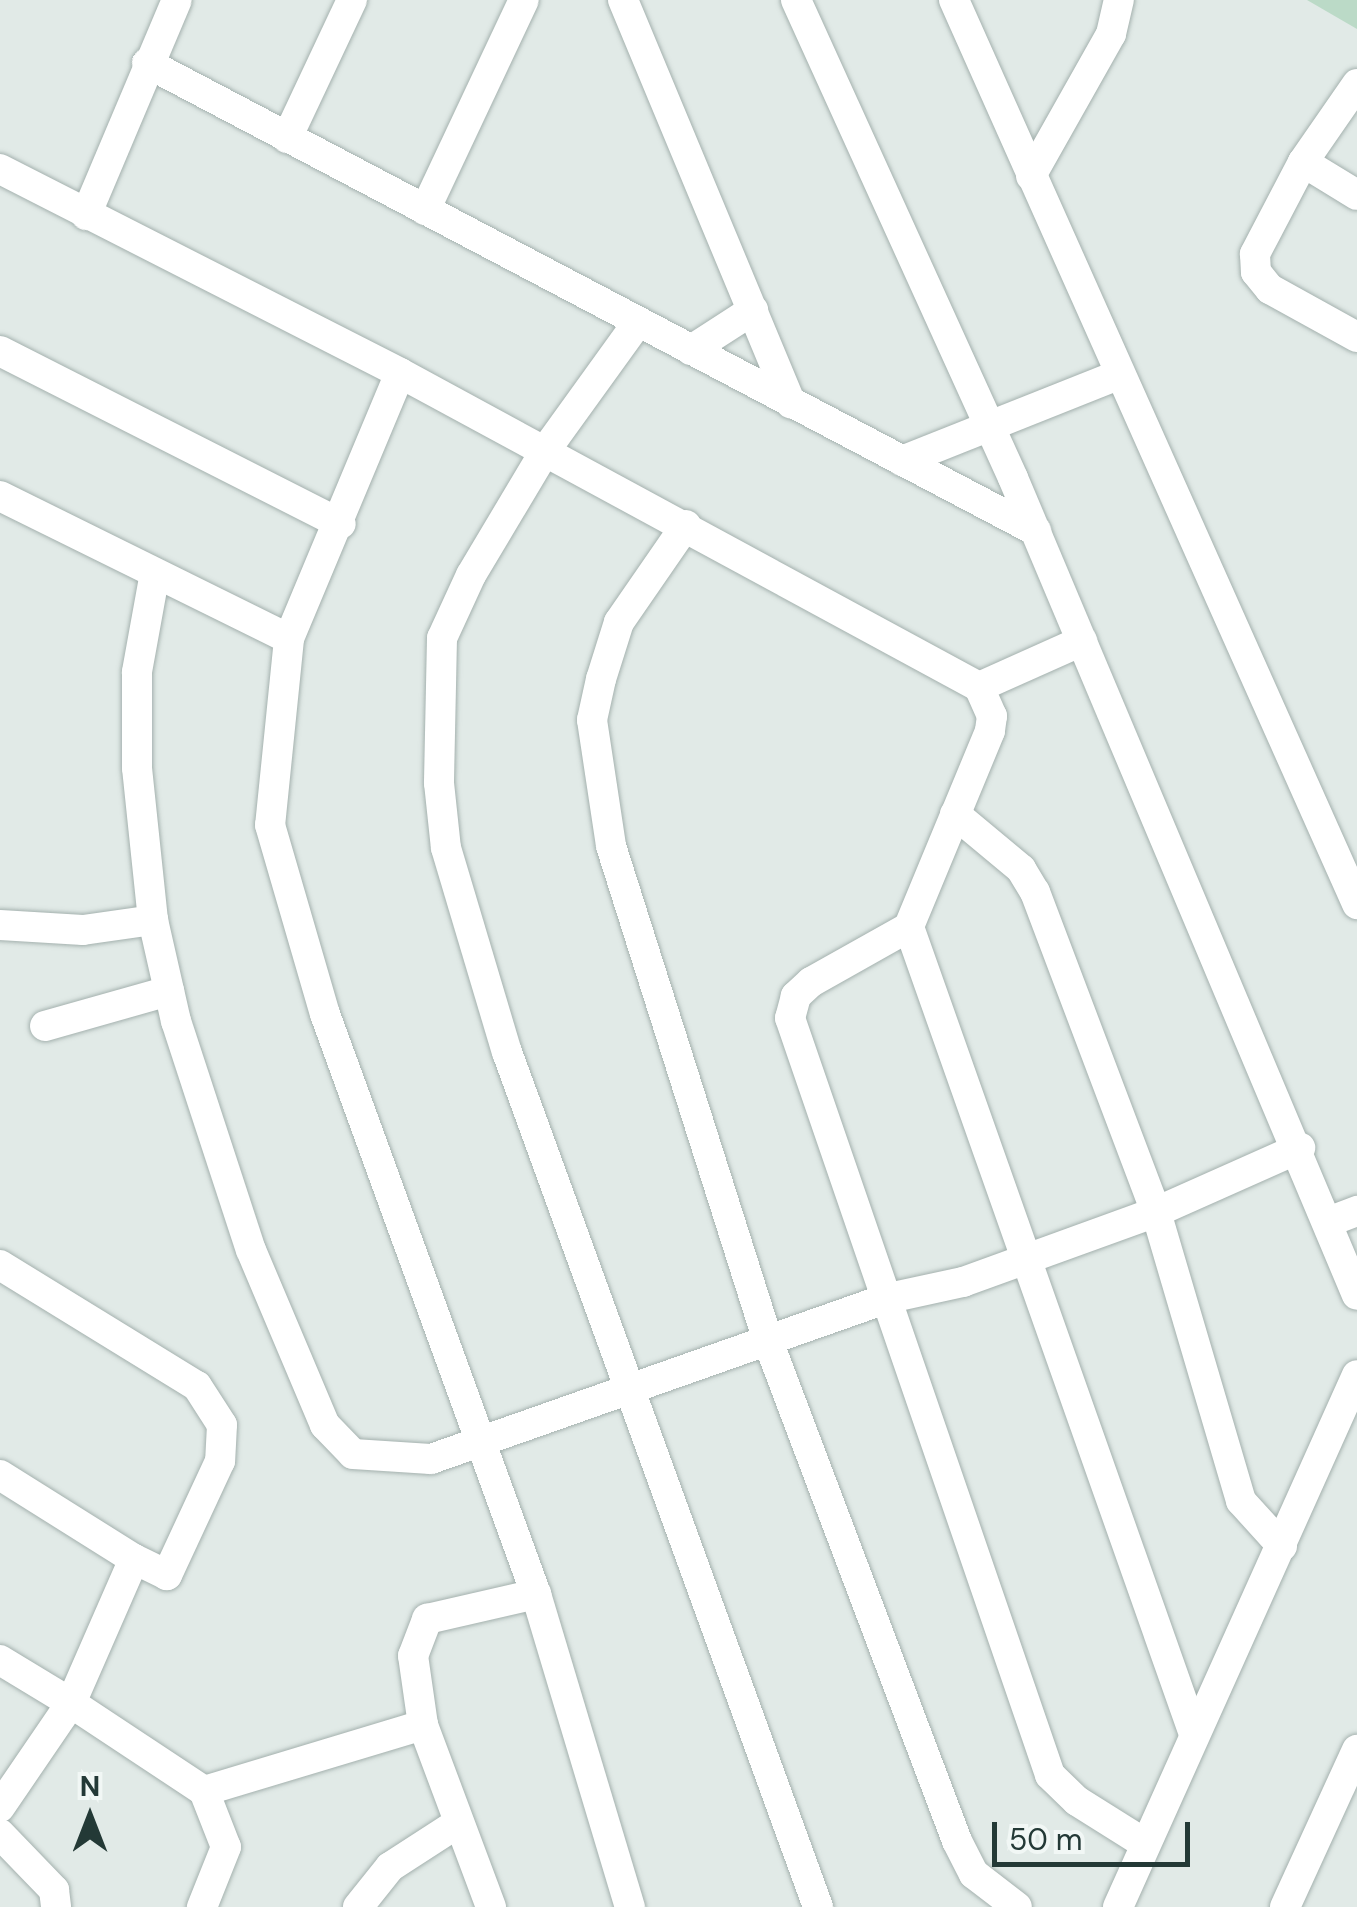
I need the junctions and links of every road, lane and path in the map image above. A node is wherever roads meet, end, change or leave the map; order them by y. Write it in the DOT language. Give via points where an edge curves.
graph roads {
  1 [pos="177,0"];
  2 [pos="352,0"];
  3 [pos="524,0"];
  4 [pos="623,0"];
  5 [pos="796,0"];
  6 [pos="954,0"];
  7 [pos="1119,0"];
  8 [pos="146,64"];
  9 [pos="1356,88"];
  10 [pos="288,138"];
  11 [pos="1304,162"];
  12 [pos="0,169"];
  13 [pos="1031,176"];
  14 [pos="1357,194"];
  15 [pos="424,210"];
  16 [pos="86,215"];
  17 [pos="753,310"];
  18 [pos="638,322"];
  19 [pos="1357,338"];
  20 [pos="691,350"];
  21 [pos="0,351"];
  22 [pos="400,373"];
  23 [pos="1118,375"];
  24 [pos="791,403"];
  25 [pos="990,426"];
  26 [pos="545,451"];
  27 [pos="902,461"];
  28 [pos="0,496"];
  29 [pos="341,524"];
  30 [pos="686,525"];
  31 [pos="1036,531"];
  32 [pos="154,578"];
  33 [pos="289,639"];
  34 [pos="1082,640"];
  35 [pos="979,687"];
  36 [pos="954,814"];
  37 [pos="1357,904"];
  38 [pos="153,920"];
  39 [pos="0,925"];
  40 [pos="909,927"];
  41 [pos="170,991"];
  42 [pos="44,1026"];
  43 [pos="1300,1148"];
  44 [pos="1357,1211"];
  45 [pos="1156,1212"];
  46 [pos="1328,1222"];
  47 [pos="1027,1258"];
  48 [pos="0,1266"];
  49 [pos="1357,1295"];
  50 [pos="889,1298"];
  51 [pos="768,1342"];
  52 [pos="1357,1375"];
  53 [pos="628,1389"];
  54 [pos="482,1440"];
  55 [pos="0,1475"];
  56 [pos="1282,1546"];
  57 [pos="134,1559"];
  58 [pos="536,1594"];
  59 [pos="0,1660"];
  60 [pos="71,1703"];
  61 [pos="423,1725"];
  62 [pos="1194,1734"];
  63 [pos="1357,1750"];
  64 [pos="204,1791"];
  65 [pos="0,1807"];
  66 [pos="458,1823"];
  67 [pos="0,1834"];
  68 [pos="1144,1843"];
  69 [pos="56,1907"];
  70 [pos="202,1907"];
  71 [pos="358,1907"];
  72 [pos="491,1907"];
  73 [pos="630,1907"];
  74 [pos="818,1907"];
  75 [pos="1017,1907"];
  76 [pos="1118,1907"];
  77 [pos="1285,1907"];
  1 -- 8 [label="street"];
  2 -- 10 [label="street"];
  3 -- 15 [label="street"];
  4 -- 17 [label="street"];
  5 -- 25 [label="street"];
  6 -- 13 [label="street"];
  7 -- 13 [label="street" via="1111,34"];
  8 -- 10 [label="street"];
  8 -- 16 [label="street"];
  9 -- 11 [label="street"];
  10 -- 15 [label="street"];
  11 -- 14 [label="street"];
  11 -- 19 [label="street" via="1255,254 1256,272 1270,290"];
  12 -- 16 [label="street"];
  13 -- 23 [label="street"];
  15 -- 18 [label="street"];
  16 -- 22 [label="street"];
  17 -- 20 [label="street"];
  17 -- 24 [label="street"];
  18 -- 20 [label="street"];
  18 -- 26 [label="street"];
  20 -- 24 [label="street"];
  21 -- 29 [label="street"];
  22 -- 26 [label="street"];
  22 -- 29 [label="street"];
  23 -- 25 [label="street"];
  23 -- 37 [label="street"];
  24 -- 27 [label="street"];
  25 -- 27 [label="street"];
  25 -- 31 [label="street"];
  26 -- 30 [label="street"];
  26 -- 53 [label="street" via="442,638 439,783 446,848 507,1052"];
  27 -- 31 [label="street"];
  28 -- 32 [label="street"];
  29 -- 33 [label="street"];
  30 -- 35 [label="street"];
  30 -- 51 [label="street" via="620,622 592,720 595,769 611,846"];
  31 -- 34 [label="street"];
  32 -- 33 [label="street"];
  32 -- 38 [label="street" via="136,672 136,768"];
  33 -- 54 [label="street" via="270,825 276,860 338,1051"];
  34 -- 35 [label="street"];
  34 -- 43 [label="street"];
  35 -- 36 [label="street" via="992,716 990,731"];
  36 -- 40 [label="street"];
  36 -- 45 [label="street" via="1021,869 1034,892"];
  38 -- 39 [label="street" via="83,930"];
  38 -- 41 [label="street"];
  40 -- 47 [label="street"];
  40 -- 50 [label="street" via="811,982 796,996 790,1018"];
  41 -- 42 [label="street"];
  41 -- 54 [label="street" via="251,1250 336,1441 368,1459 430,1459"];
  43 -- 45 [label="street"];
  43 -- 46 [label="street"];
  44 -- 46 [label="street"];
  45 -- 47 [label="street"];
  45 -- 56 [label="street" via="1241,1501"];
  46 -- 49 [label="street"];
  47 -- 50 [label="street"];
  47 -- 62 [label="street"];
  48 -- 57 [label="street" via="197,1386 222,1426 220,1461 167,1575"];
  50 -- 51 [label="street"];
  50 -- 68 [label="street" via="1050,1775 1077,1801"];
  51 -- 53 [label="street"];
  51 -- 75 [label="street" via="957,1841 974,1874"];
  52 -- 56 [label="street"];
  53 -- 54 [label="street"];
  53 -- 74 [label="street"];
  54 -- 58 [label="street"];
  55 -- 57 [label="street"];
  56 -- 62 [label="street"];
  57 -- 60 [label="street"];
  58 -- 61 [label="street" via="427,1619 411,1676"];
  58 -- 73 [label="street"];
  59 -- 60 [label="street"];
  60 -- 64 [label="street"];
  60 -- 65 [label="street"];
  61 -- 64 [label="street"];
  61 -- 66 [label="street"];
  62 -- 68 [label="street"];
  63 -- 77 [label="street"];
  64 -- 70 [label="street" via="226,1847"];
  66 -- 71 [label="street" via="390,1867"];
  66 -- 72 [label="street"];
  67 -- 69 [label="street" via="54,1890"];
  68 -- 76 [label="street"];
}
